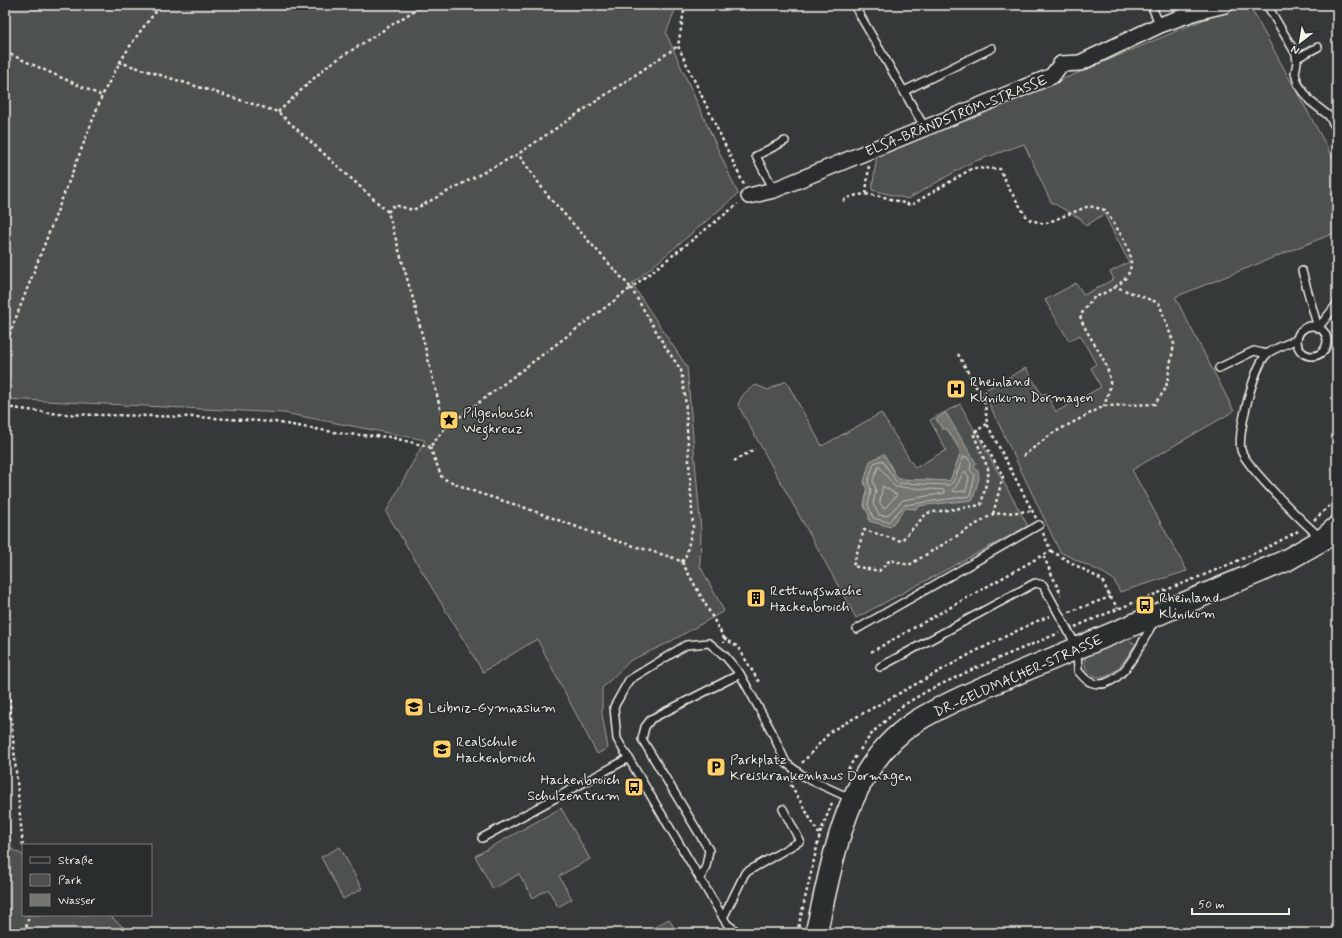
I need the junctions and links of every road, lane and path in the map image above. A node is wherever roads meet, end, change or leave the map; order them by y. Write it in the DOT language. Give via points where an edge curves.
graph roads {
  1 [pos="162,5"];
  2 [pos="423,5"];
  3 [pos="685,5"];
  4 [pos="854,5"];
  5 [pos="1151,5"];
  6 [pos="1225,5"];
  7 [pos="1266,5"];
  8 [pos="1160,25"];
  9 [pos="678,46"];
  10 [pos="1318,47"];
  11 [pos="992,48"];
  12 [pos="5,52"];
  13 [pos="1298,58"];
  14 [pos="119,62"];
  15 [pos="904,91"];
  16 [pos="102,96"];
  17 [pos="278,112"];
  18 [pos="925,128"];
  19 [pos="1337,130"];
  20 [pos="785,140"];
  21 [pos="871,151"];
  22 [pos="518,154"];
  23 [pos="774,190"];
  24 [pos="866,193"];
  25 [pos="749,196"];
  26 [pos="842,201"];
  27 [pos="388,212"];
  28 [pos="1302,271"];
  29 [pos="1116,286"];
  30 [pos="631,288"];
  31 [pos="1337,304"];
  32 [pos="1318,328"];
  33 [pos="1297,339"];
  34 [pos="5,346"];
  35 [pos="958,354"];
  36 [pos="1267,354"];
  37 [pos="1219,368"];
  38 [pos="982,381"];
  39 [pos="975,385"];
  40 [pos="1104,406"];
  41 [pos="5,407"];
  42 [pos="987,424"];
  43 [pos="445,428"];
  44 [pos="976,429"];
  45 [pos="430,447"];
  46 [pos="755,449"];
  47 [pos="1023,456"];
  48 [pos="734,461"];
  49 [pos="1337,499"];
  50 [pos="1032,511"];
  51 [pos="993,514"];
  52 [pos="1039,525"];
  53 [pos="1307,526"];
  54 [pos="1330,534"];
  55 [pos="1051,551"];
  56 [pos="1043,555"];
  57 [pos="682,562"];
  58 [pos="1110,597"];
  59 [pos="1063,599"];
  60 [pos="1066,605"];
  61 [pos="1118,608"];
  62 [pos="1069,612"];
  63 [pos="1059,613"];
  64 [pos="1158,614"];
  65 [pos="857,629"];
  66 [pos="724,638"];
  67 [pos="1073,638"];
  68 [pos="5,652"];
  69 [pos="871,652"];
  70 [pos="725,656"];
  71 [pos="880,667"];
  72 [pos="740,674"];
  73 [pos="759,682"];
  74 [pos="902,706"];
  75 [pos="629,758"];
  76 [pos="796,771"];
  77 [pos="852,799"];
  78 [pos="783,809"];
  79 [pos="482,838"];
  80 [pos="23,844"];
  81 [pos="700,880"];
  82 [pos="29,916"];
  83 [pos="723,918"];
  84 [pos="25,933"];
  85 [pos="739,933"];
  86 [pos="797,933"];
  87 [pos="816,933"];
  1 -- 14 [label="path"];
  2 -- 17 [label="path" via="326,66"];
  3 -- 9 [label="path"];
  4 -- 15 [label="lane"];
  5 -- 8 [label="lane"];
  6 -- 8 [label="street, ELSA-BRÄNDSTRÖM-STRASSE"];
  7 -- 13 [label="lane"];
  8 -- 18 [label="street, ELSA-BRÄNDSTRÖM-STRASSE" via="1080,63 1061,64 1052,76"];
  9 -- 22 [label="path"];
  9 -- 25 [label="path"];
  10 -- 13 [label="lane"];
  11 -- 15 [label="lane"];
  12 -- 16 [label="path"];
  13 -- 19 [label="lane" via="1295,78 1300,89 1329,116"];
  14 -- 16 [label="path"];
  14 -- 17 [label="path"];
  15 -- 18 [label="lane"];
  16 -- 34 [label="path"];
  17 -- 27 [label="path"];
  18 -- 21 [label="street, ELSA-BRÄNDSTRÖM-STRASSE"];
  20 -- 23 [label="lane" via="756,156"];
  21 -- 23 [label="street, ELSA-BRÄNDSTRÖM-STRASSE"];
  21 -- 24 [label="path"];
  22 -- 27 [label="path" via="413,210 394,205"];
  22 -- 30 [label="path" via="548,196"];
  23 -- 25 [label="street, ELSA-BRÄNDSTRÖM-STRASSE"];
  24 -- 26 [label="path"];
  24 -- 29 [label="path" via="911,204 973,168 1000,169 1028,219 1044,224 1089,206 1105,210 1131,252 1130,270 1125,281"];
  25 -- 30 [label="path"];
  27 -- 43 [label="path" via="415,306"];
  28 -- 32 [label="lane"];
  29 -- 40 [label="path" via="1092,299 1080,316 1084,330 1103,358 1110,382"];
  29 -- 40 [label="path" via="1159,303 1174,344 1166,388 1155,404"];
  30 -- 43 [label="path"];
  30 -- 57 [label="path" via="681,370 686,396 693,527"];
  31 -- 32 [label="lane"];
  32 -- 33 [label="lane" via="1309,326 1301,331"];
  32 -- 33 [label="lane" via="1325,334 1327,343 1323,352 1315,356 1306,355 1299,349"];
  33 -- 36 [label="lane"];
  35 -- 39 [label="path"];
  36 -- 37 [label="lane" via="1254,351"];
  36 -- 53 [label="lane" via="1258,365 1252,383 1240,437 1241,450 1248,462"];
  38 -- 39 [label="path"];
  39 -- 42 [label="path" via="984,403"];
  40 -- 47 [label="path" via="1053,433"];
  41 -- 45 [label="path" via="59,414 197,416 275,422 345,434 390,436"];
  42 -- 44 [label="path"];
  42 -- 50 [label="path"];
  43 -- 45 [label="path"];
  44 -- 51 [label="path" via="1003,476"];
  44 -- 51 [label="path" via="973,433 989,471 981,505 927,513 902,541 864,530 853,566 879,570 890,560 909,565"];
  45 -- 57 [label="path" via="442,478 478,493 523,506 604,537"];
  46 -- 48 [label="path"];
  49 -- 53 [label="path"];
  50 -- 51 [label="path"];
  50 -- 52 [label="path"];
  52 -- 55 [label="path"];
  52 -- 65 [label="lane"];
  53 -- 54 [label="lane"];
  53 -- 61 [label="path" via="1278,542 1195,579"];
  54 -- 64 [label="street, DR.-GELDMACHER-STRASSE" via="1285,561"];
  55 -- 56 [label="path"];
  55 -- 58 [label="path" via="1102,580"];
  56 -- 59 [label="path"];
  56 -- 69 [label="path"];
  57 -- 66 [label="path"];
  58 -- 61 [label="path"];
  58 -- 62 [label="path"];
  60 -- 62 [label="path"];
  61 -- 67 [label="path"];
  62 -- 63 [label="path"];
  63 -- 67 [label="lane"];
  63 -- 71 [label="lane" via="1043,585 1035,583"];
  63 -- 76 [label="path" via="974,652 831,731"];
  64 -- 67 [label="street, DR.-GELDMACHER-STRASSE"];
  64 -- 67 [label="lane" via="1138,651 1117,678 1103,684 1089,681 1078,671"];
  66 -- 70 [label="path"];
  66 -- 73 [label="path" via="738,647"];
  67 -- 74 [label="path" via="980,666"];
  67 -- 77 [label="street, DR.-GELDMACHER-STRASSE" via="914,722 890,743 870,767"];
  68 -- 80 [label="path"];
  70 -- 72 [label="lane"];
  70 -- 75 [label="lane" via="709,643 686,645 629,680 614,707 618,739"];
  72 -- 76 [label="lane" via="786,763"];
  72 -- 81 [label="lane" via="652,719 644,727 642,739 709,850"];
  75 -- 79 [label="lane"];
  75 -- 81 [label="lane"];
  76 -- 77 [label="lane"];
  76 -- 86 [label="path" via="791,785 820,834"];
  77 -- 87 [label="street, DR.-GELDMACHER-STRASSE" via="839,833"];
  78 -- 83 [label="lane" via="800,841 745,873"];
  81 -- 83 [label="lane"];
  82 -- 84 [label="path"];
  83 -- 85 [label="lane"];
}
